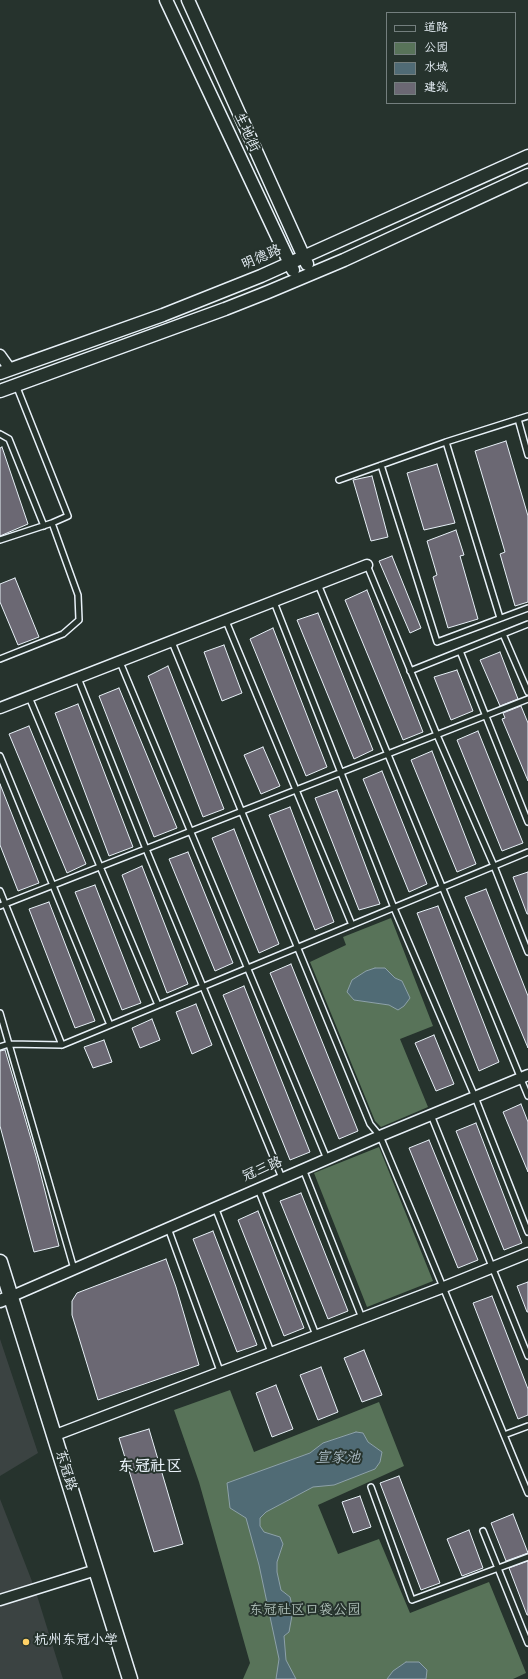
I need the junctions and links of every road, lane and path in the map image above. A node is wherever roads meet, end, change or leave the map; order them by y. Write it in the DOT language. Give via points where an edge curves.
graph roads {
  1 [pos="166,0"];
  2 [pos="188,0"];
  3 [pos="528,156"];
  4 [pos="528,175"];
  5 [pos="304,257"];
  6 [pos="290,264"];
  7 [pos="311,274"];
  8 [pos="298,280"];
  9 [pos="0,355"];
  10 [pos="5,371"];
  11 [pos="16,385"];
  12 [pos="0,391"];
  13 [pos="528,416"];
  14 [pos="518,419"];
  15 [pos="0,434"];
  16 [pos="446,442"];
  17 [pos="528,455"];
  18 [pos="381,465"];
  19 [pos="338,480"];
  20 [pos="52,523"];
  21 [pos="44,526"];
  22 [pos="0,540"];
  23 [pos="367,565"];
  24 [pos="318,584"];
  25 [pos="274,602"];
  26 [pos="528,608"];
  27 [pos="500,618"];
  28 [pos="226,621"];
  29 [pos="528,624"];
  30 [pos="503,634"];
  31 [pos="172,642"];
  32 [pos="460,650"];
  33 [pos="0,659"];
  34 [pos="120,662"];
  35 [pos="410,670"];
  36 [pos="78,678"];
  37 [pos="528,692"];
  38 [pos="29,697"];
  39 [pos="528,699"];
  40 [pos="0,708"];
  41 [pos="486,716"];
  42 [pos="437,735"];
  43 [pos="389,754"];
  44 [pos="0,756"];
  45 [pos="342,772"];
  46 [pos="296,790"];
  47 [pos="242,812"];
  48 [pos="528,822"];
  49 [pos="190,832"];
  50 [pos="146,849"];
  51 [pos="528,852"];
  52 [pos="494,866"];
  53 [pos="101,867"];
  54 [pos="54,885"];
  55 [pos="444,887"];
  56 [pos="0,891"];
  57 [pos="3,905"];
  58 [pos="394,908"];
  59 [pos="352,925"];
  60 [pos="298,948"];
  61 [pos="528,952"];
  62 [pos="247,969"];
  63 [pos="203,987"];
  64 [pos="158,1005"];
  65 [pos="0,1013"];
  66 [pos="110,1025"];
  67 [pos="9,1044"];
  68 [pos="62,1045"];
  69 [pos="0,1047"];
  70 [pos="524,1076"];
  71 [pos="528,1096"];
  72 [pos="475,1097"];
  73 [pos="431,1114"];
  74 [pos="380,1136"];
  75 [pos="327,1159"];
  76 [pos="303,1169"];
  77 [pos="282,1178"];
  78 [pos="258,1188"];
  79 [pos="215,1207"];
  80 [pos="168,1228"];
  81 [pos="528,1232"];
  82 [pos="528,1253"];
  83 [pos="0,1262"];
  84 [pos="492,1267"];
  85 [pos="74,1269"];
  86 [pos="444,1287"];
  87 [pos="5,1299"];
  88 [pos="362,1318"];
  89 [pos="316,1335"];
  90 [pos="271,1352"];
  91 [pos="528,1356"];
  92 [pos="220,1371"];
  93 [pos="528,1426"];
  94 [pos="504,1435"];
  95 [pos="53,1436"];
  96 [pos="371,1487"];
  97 [pos="528,1492"];
  98 [pos="483,1531"];
  99 [pos="528,1557"];
  100 [pos="498,1568"];
  101 [pos="96,1570"];
  102 [pos="0,1600"];
  103 [pos="528,1643"];
  104 [pos="130,1679"];
  1 -- 6 [label="street, 生地街"];
  2 -- 5 [label="street, 生地街"];
  3 -- 5 [label="street, 明德路"];
  4 -- 7 [label="street"];
  5 -- 6 [label="street, 明德路"];
  5 -- 7 [label="street, 生地街"];
  6 -- 8 [label="street, 生地街"];
  6 -- 10 [label="street, 明德路" via="163,315"];
  7 -- 8 [label="street"];
  8 -- 11 [label="street"];
  9 -- 10 [label="street"];
  11 -- 12 [label="street"];
  11 -- 20 [label="lane" via="68,516"];
  13 -- 14 [label="lane"];
  14 -- 16 [label="lane"];
  14 -- 17 [label="lane"];
  15 -- 21 [label="lane" via="9,440"];
  16 -- 18 [label="lane"];
  16 -- 27 [label="lane"];
  18 -- 19 [label="lane"];
  18 -- 27 [label="lane" via="437,642"];
  20 -- 21 [label="lane"];
  20 -- 33 [label="lane" via="78,595 79,620 63,634"];
  21 -- 22 [label="lane"];
  23 -- 24 [label="street"];
  23 -- 35 [label="lane"];
  24 -- 25 [label="street"];
  24 -- 43 [label="lane"];
  25 -- 28 [label="street"];
  25 -- 45 [label="lane"];
  26 -- 27 [label="lane"];
  28 -- 31 [label="street"];
  28 -- 46 [label="lane"];
  29 -- 30 [label="lane"];
  30 -- 32 [label="lane"];
  30 -- 37 [label="lane"];
  31 -- 34 [label="street"];
  31 -- 47 [label="lane"];
  32 -- 35 [label="lane"];
  32 -- 41 [label="lane"];
  34 -- 36 [label="street"];
  34 -- 49 [label="lane"];
  35 -- 42 [label="lane"];
  36 -- 38 [label="street"];
  36 -- 50 [label="lane"];
  38 -- 40 [label="street"];
  38 -- 53 [label="lane"];
  39 -- 41 [label="lane"];
  41 -- 42 [label="lane"];
  41 -- 48 [label="lane"];
  42 -- 43 [label="lane"];
  42 -- 52 [label="lane"];
  43 -- 45 [label="lane"];
  43 -- 55 [label="lane"];
  44 -- 54 [label="lane"];
  45 -- 46 [label="lane"];
  45 -- 58 [label="lane"];
  46 -- 47 [label="lane"];
  46 -- 59 [label="lane"];
  47 -- 49 [label="lane"];
  47 -- 60 [label="lane"];
  49 -- 50 [label="lane"];
  49 -- 62 [label="lane"];
  50 -- 53 [label="lane"];
  50 -- 63 [label="lane"];
  51 -- 52 [label="lane"];
  52 -- 55 [label="lane"];
  52 -- 61 [label="lane"];
  53 -- 54 [label="lane"];
  53 -- 64 [label="lane"];
  54 -- 57 [label="lane"];
  54 -- 66 [label="lane"];
  55 -- 58 [label="lane"];
  55 -- 70 [label="lane"];
  56 -- 57 [label="lane"];
  57 -- 68 [label="lane"];
  58 -- 59 [label="lane"];
  58 -- 72 [label="lane"];
  59 -- 60 [label="lane"];
  60 -- 62 [label="lane"];
  60 -- 74 [label="lane" via="370,1124"];
  62 -- 63 [label="lane"];
  62 -- 75 [label="lane"];
  63 -- 64 [label="lane"];
  63 -- 77 [label="lane"];
  64 -- 66 [label="lane"];
  65 -- 67 [label="lane"];
  66 -- 68 [label="lane"];
  67 -- 68 [label="lane"];
  67 -- 69 [label="lane"];
  67 -- 85 [label="lane"];
  70 -- 71 [label="lane"];
  70 -- 72 [label="street, 冠三路"];
  72 -- 73 [label="street, 冠三路"];
  72 -- 81 [label="lane"];
  73 -- 74 [label="street, 冠三路"];
  73 -- 84 [label="lane"];
  74 -- 75 [label="street, 冠三路"];
  74 -- 86 [label="lane"];
  75 -- 76 [label="street, 冠三路"];
  76 -- 77 [label="street, 冠三路"];
  76 -- 88 [label="lane"];
  77 -- 78 [label="street, 冠三路"];
  78 -- 79 [label="street, 冠三路"];
  78 -- 89 [label="lane"];
  79 -- 80 [label="street, 冠三路"];
  79 -- 90 [label="lane"];
  80 -- 85 [label="street, 冠三路"];
  80 -- 92 [label="lane"];
  82 -- 84 [label="street"];
  83 -- 87 [label="main road, 东冠路"];
  84 -- 86 [label="street"];
  84 -- 91 [label="lane"];
  85 -- 87 [label="street, 冠三路"];
  86 -- 88 [label="street"];
  86 -- 94 [label="lane"];
  87 -- 95 [label="main road, 东冠路"];
  88 -- 89 [label="street"];
  89 -- 90 [label="street"];
  90 -- 92 [label="street"];
  92 -- 95 [label="street"];
  93 -- 94 [label="lane"];
  94 -- 97 [label="lane"];
  95 -- 101 [label="main road, 东冠路"];
  96 -- 100 [label="lane" via="412,1600"];
  98 -- 100 [label="lane"];
  99 -- 100 [label="lane"];
  100 -- 103 [label="lane"];
  101 -- 102 [label="street"];
  101 -- 104 [label="main road, 东冠路"];
}
